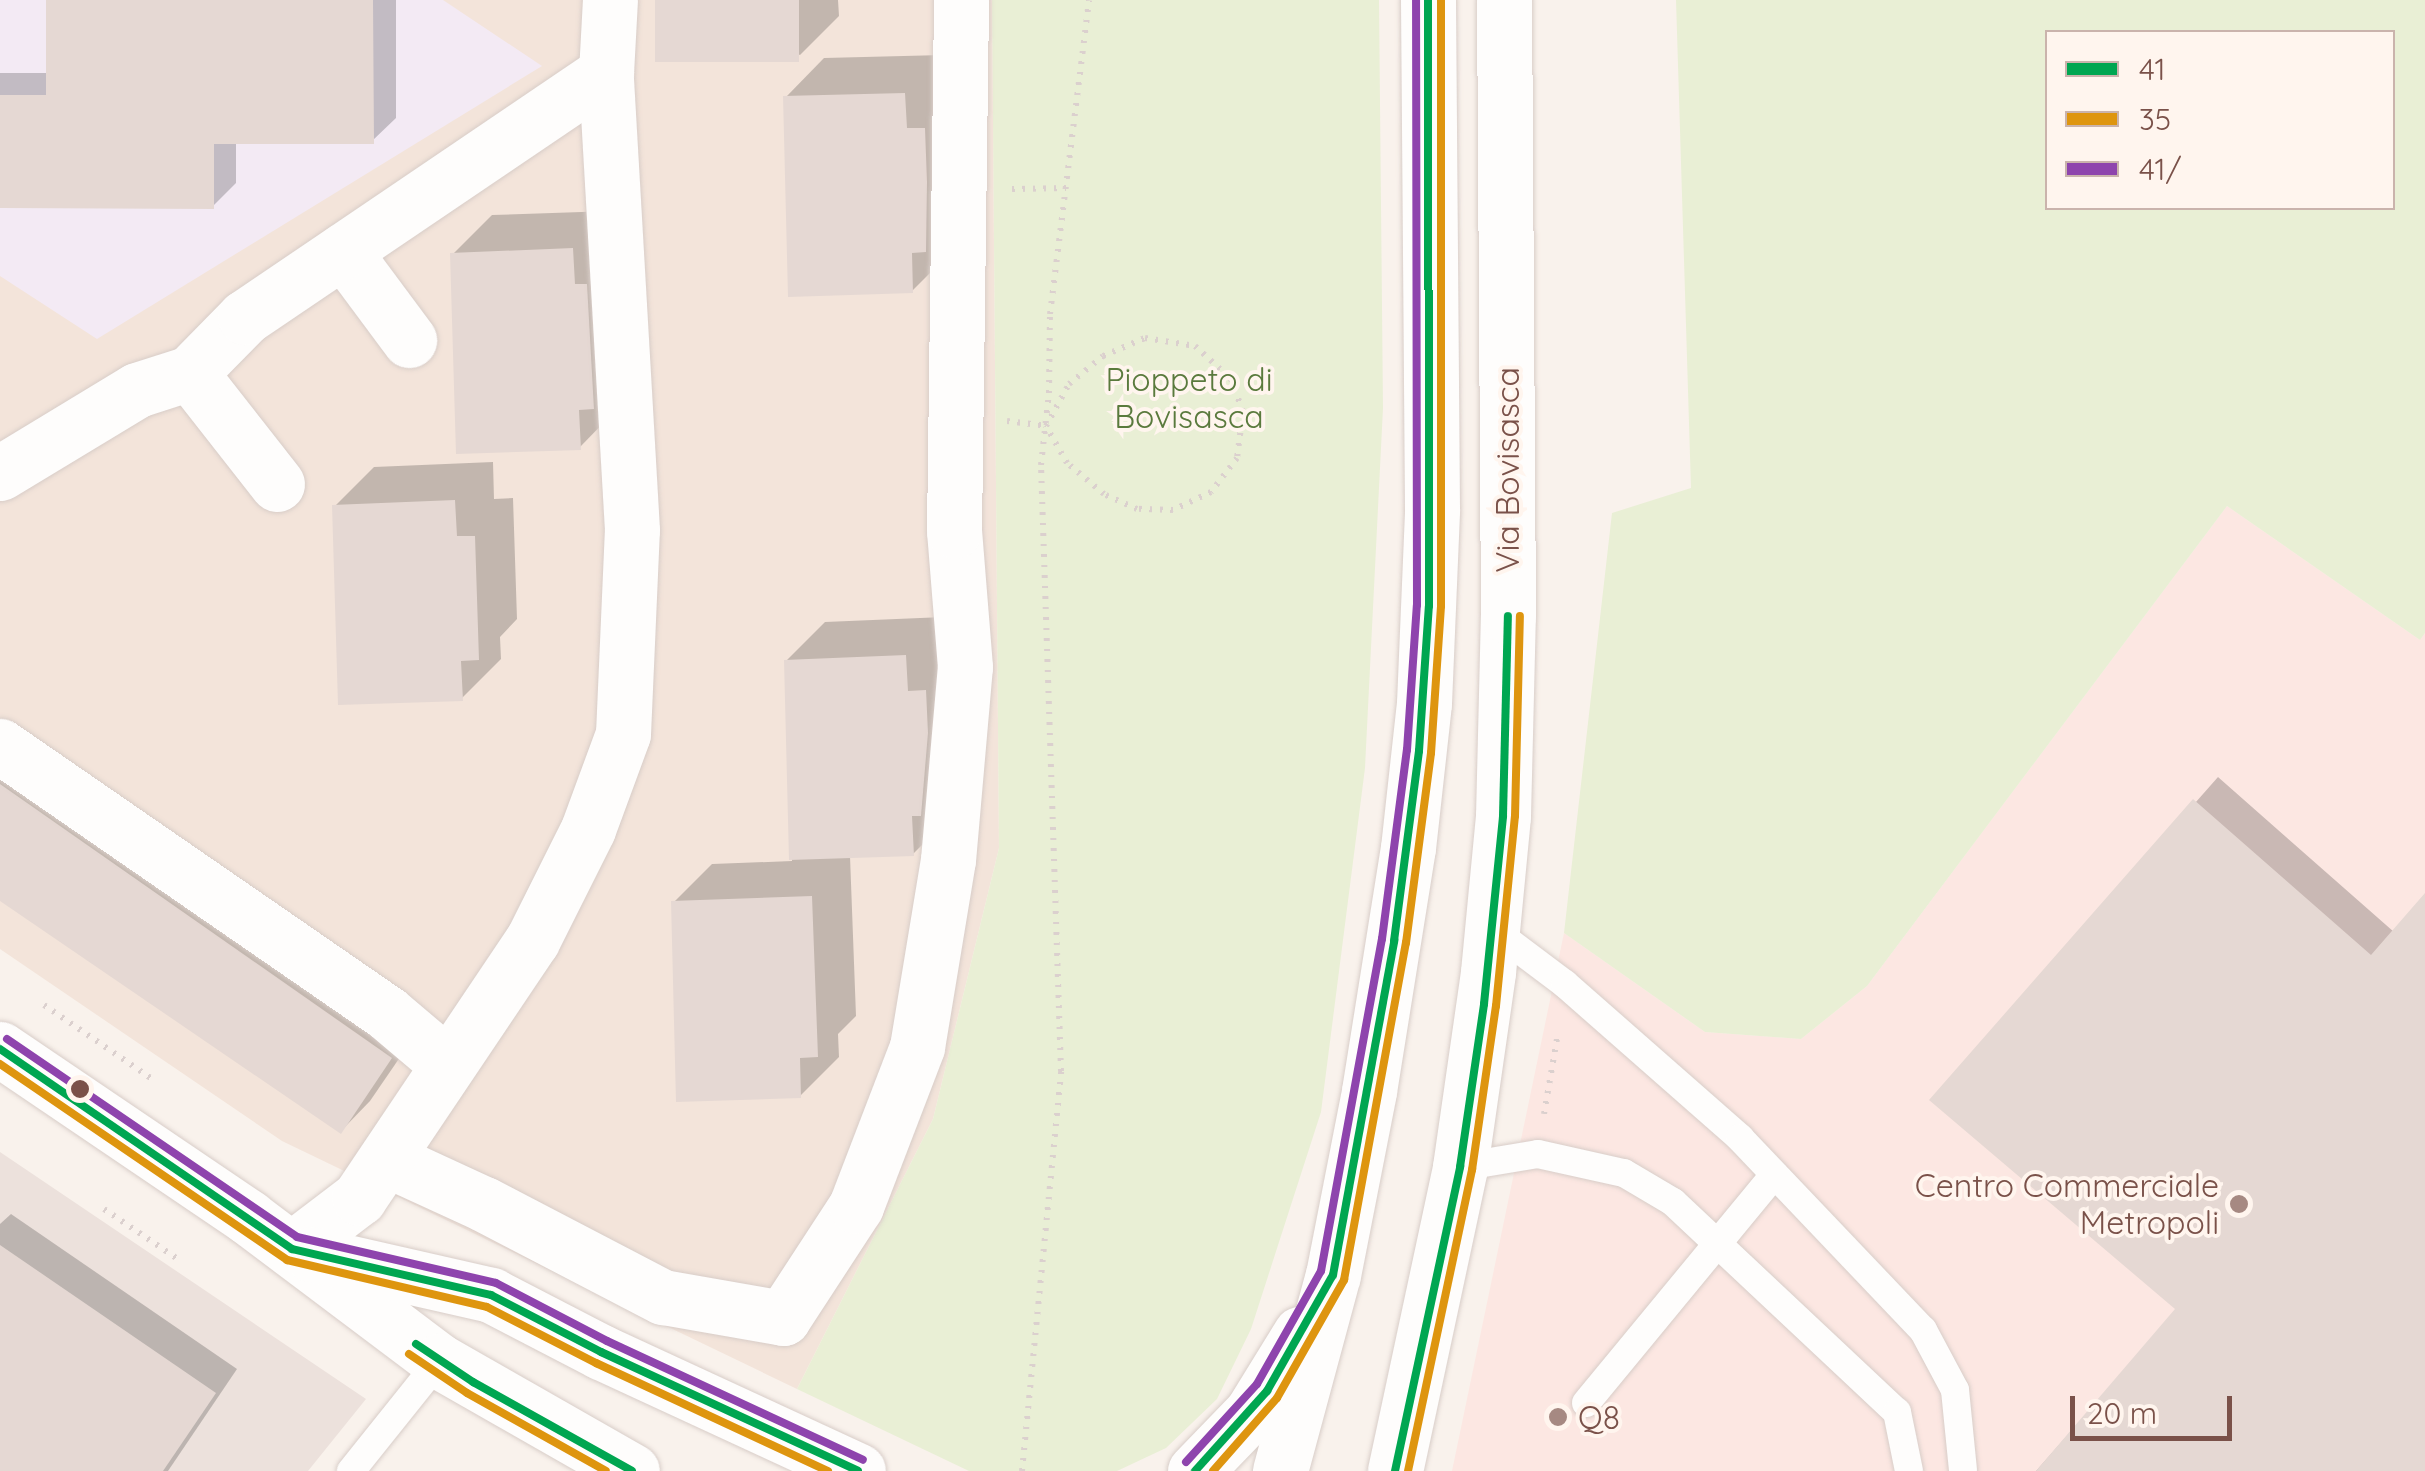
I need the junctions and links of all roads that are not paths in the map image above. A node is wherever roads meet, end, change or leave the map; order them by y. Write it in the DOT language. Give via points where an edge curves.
graph roads {
  1 [pos="610,0"];
  2 [pos="961,0"];
  3 [pos="1428,0"];
  4 [pos="1504,0"];
  5 [pos="606,73"];
  6 [pos="342,251"];
  7 [pos="409,340"];
  8 [pos="190,373"];
  9 [pos="0,473"];
  10 [pos="277,484"];
  11 [pos="0,746"];
  12 [pos="1492,929"];
  13 [pos="0,1049"];
  14 [pos="446,1064"];
  15 [pos="386,1160"];
  16 [pos="1460,1167"];
  17 [pos="1774,1175"];
  18 [pos="1718,1244"];
  19 [pos="292,1250"];
  20 [pos="1332,1274"];
  21 [pos="439,1360"];
  22 [pos="1586,1404"];
  23 [pos="1963,1470"];
  24 [pos="351,1471"];
  25 [pos="632,1471"];
  26 [pos="858,1471"];
  27 [pos="1194,1471"];
  28 [pos="1280,1471"];
  29 [pos="1394,1471"];
  30 [pos="1909,1471"];
  1 -- 5 [label="street"];
  2 -- 15 [label="street" via="954,530 965,667 952,821 917,1047 856,1206 783,1318 663,1297"];
  3 -- 20 [label="street" via="1432,509 1424,703 1394,941"];
  4 -- 12 [label="street, Via Bovisasca" via="1508,647"];
  5 -- 6 [label="street"];
  5 -- 14 [label="street" via="632,530 623,734 588,829 532,941"];
  6 -- 7 [label="street"];
  6 -- 8 [label="street" via="244,317"];
  8 -- 9 [label="street" via="137,390"];
  8 -- 10 [label="street"];
  11 -- 14 [label="street" via="388,1013"];
  12 -- 16 [label="street, Via Bovisasca"];
  12 -- 17 [label="lane" via="1565,984"];
  13 -- 19 [label="street"];
  14 -- 15 [label="street"];
  15 -- 19 [label="street" via="358,1198"];
  16 -- 18 [label="lane" via="1538,1154 1624,1173 1673,1202"];
  16 -- 29 [label="street, Via Bovisasca"];
  17 -- 18 [label="lane"];
  17 -- 23 [label="lane" via="1924,1330 1955,1390"];
  18 -- 22 [label="lane"];
  18 -- 30 [label="lane" via="1897,1412"];
  19 -- 21 [label="street"];
  19 -- 26 [label="street" via="492,1294"];
  20 -- 27 [label="street" via="1268,1391"];
  20 -- 28 [label="street"];
  21 -- 24 [label="lane"];
  21 -- 25 [label="street"];
}
